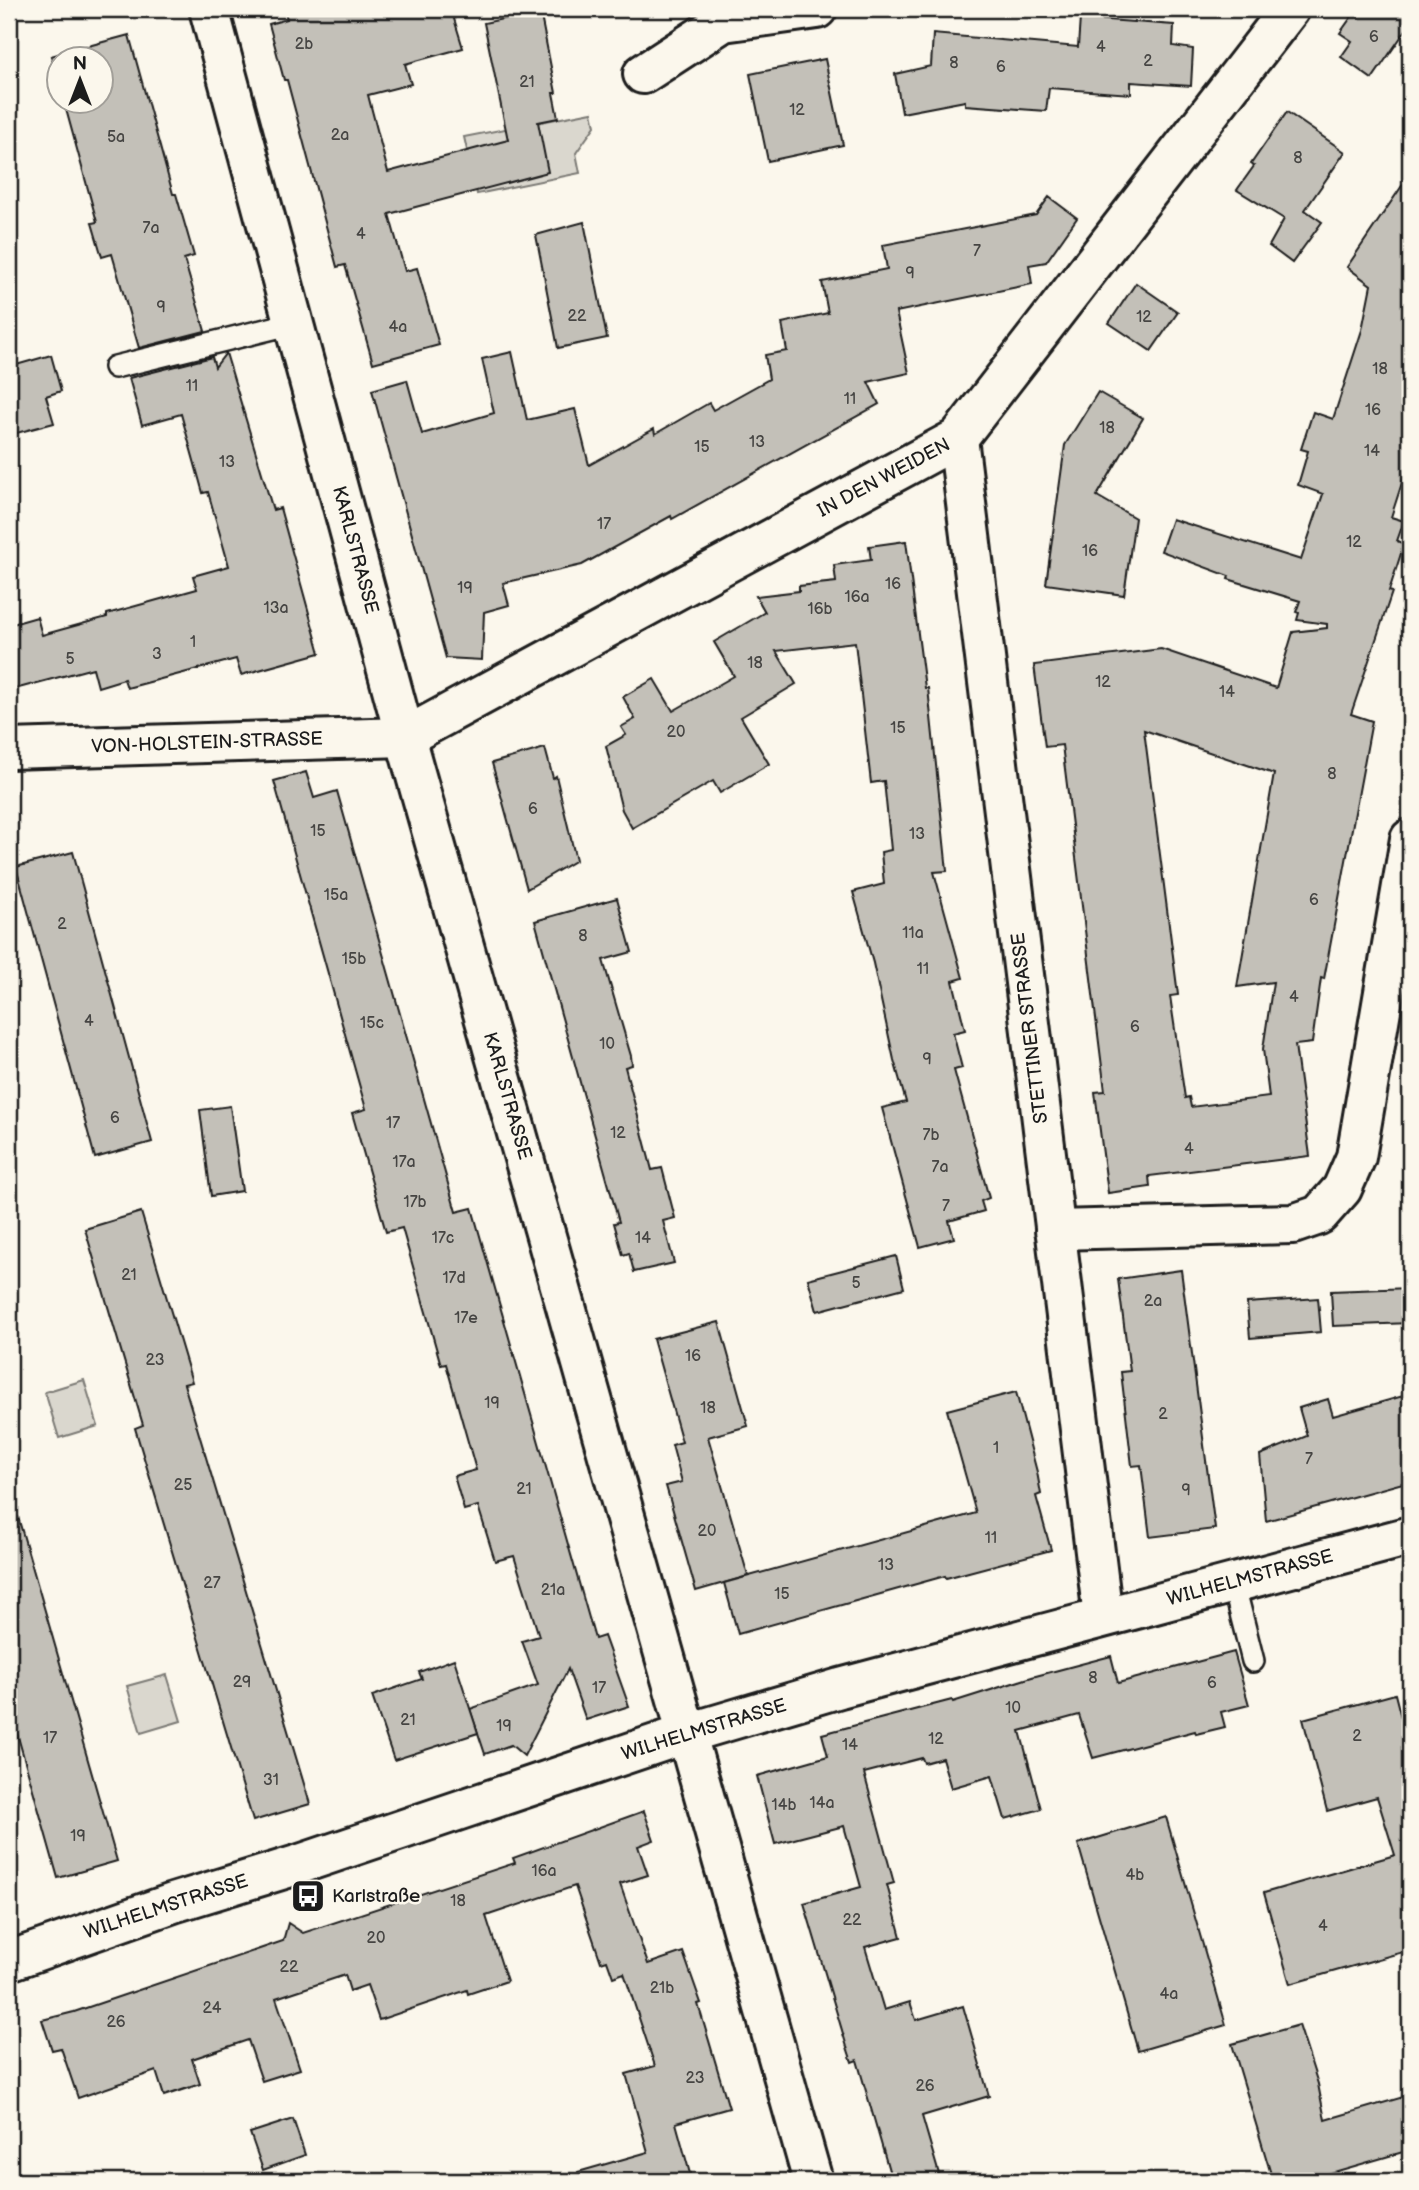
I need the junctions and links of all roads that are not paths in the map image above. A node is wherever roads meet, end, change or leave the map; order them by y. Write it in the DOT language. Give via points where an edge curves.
graph roads {
  1 [pos="209,9"];
  2 [pos="817,9"];
  3 [pos="1281,12"];
  4 [pos="643,74"];
  5 [pos="294,323"];
  6 [pos="115,367"];
  7 [pos="958,438"];
  8 [pos="405,737"];
  9 [pos="9,749"];
  10 [pos="1410,839"];
  11 [pos="1055,1230"];
  12 [pos="1410,1536"];
  13 [pos="1233,1582"];
  14 [pos="1103,1617"];
  15 [pos="1253,1661"];
  16 [pos="688,1733"];
  17 [pos="9,1961"];
  18 [pos="813,2181"];
  1 -- 5 [label="street, KARLSTRASSE"];
  2 -- 4 [label="street" via="723,22"];
  3 -- 7 [label="street, IN DEN WEIDEN"];
  5 -- 6 [label="lane"];
  5 -- 8 [label="street, KARLSTRASSE"];
  7 -- 8 [label="street, IN DEN WEIDEN"];
  7 -- 11 [label="street, STETTINER STRASSE"];
  8 -- 9 [label="street, VON-HOLSTEIN-STRASSE"];
  8 -- 16 [label="street, KARLSTRASSE"];
  10 -- 11 [label="street" via="1356,1157 1342,1189 1319,1215 1293,1224"];
  11 -- 14 [label="street, STETTINER STRASSE"];
  12 -- 13 [label="street, WILHELMSTRASSE"];
  13 -- 14 [label="street, WILHELMSTRASSE"];
  13 -- 15 [label="lane"];
  14 -- 16 [label="street, WILHELMSTRASSE"];
  16 -- 17 [label="street, WILHELMSTRASSE"];
  16 -- 18 [label="street, KARLSTRASSE"];
}
